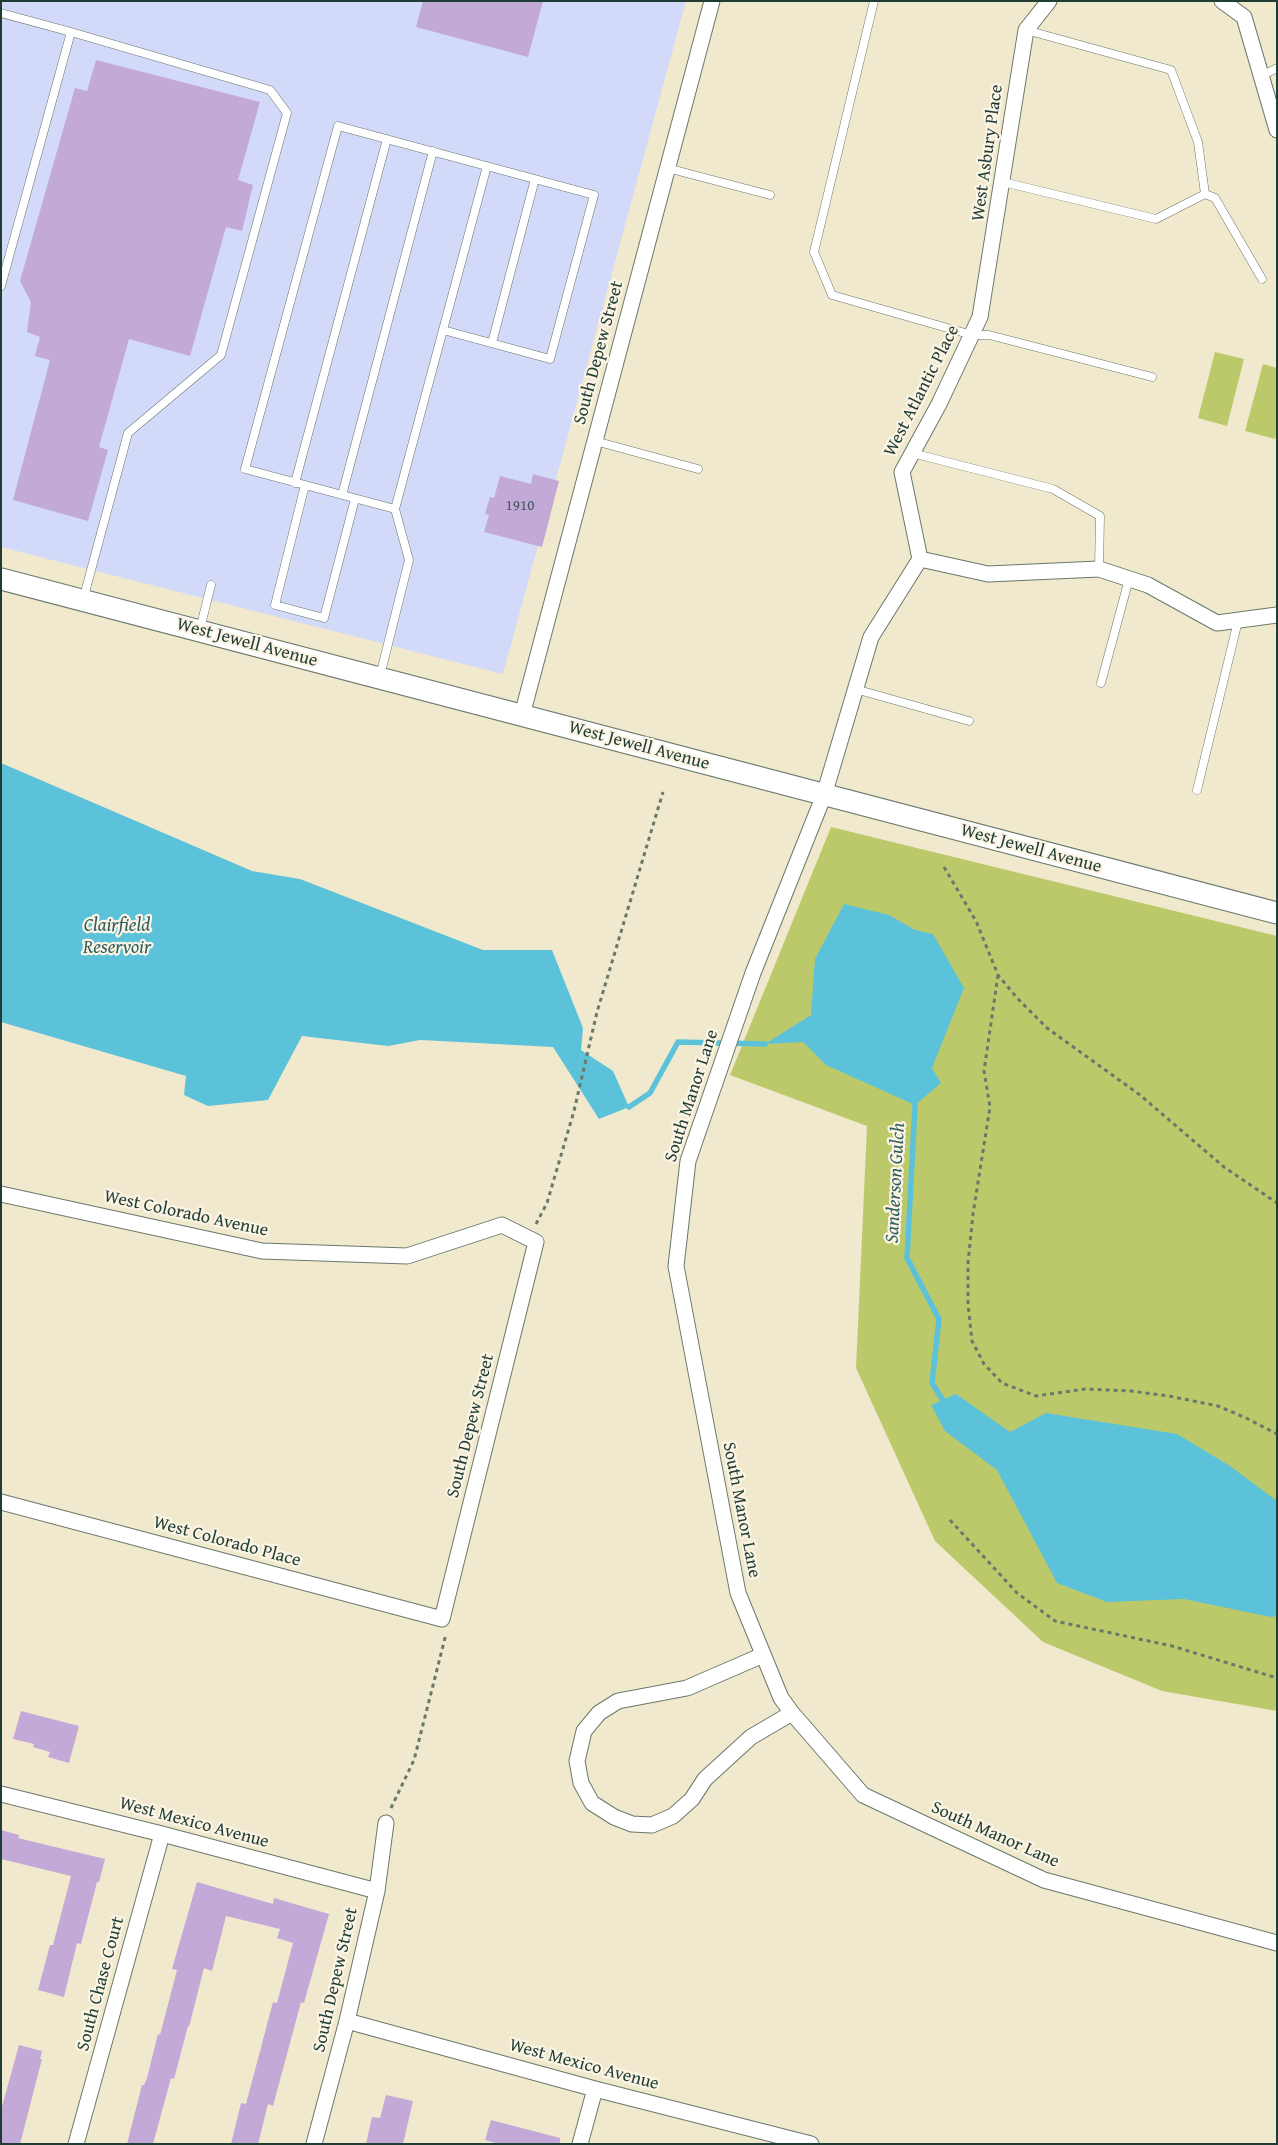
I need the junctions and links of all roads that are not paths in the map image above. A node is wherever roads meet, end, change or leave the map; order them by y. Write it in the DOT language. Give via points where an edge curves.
graph roads {
  1 [pos="712,1"];
  2 [pos="874,1"];
  3 [pos="1049,1"];
  4 [pos="1222,1"];
  5 [pos="1,13"];
  6 [pos="1026,30"];
  7 [pos="71,32"];
  8 [pos="1277,68"];
  9 [pos="1261,76"];
  10 [pos="1277,130"];
  11 [pos="387,139"];
  12 [pos="433,151"];
  13 [pos="487,166"];
  14 [pos="667,168"];
  15 [pos="535,179"];
  16 [pos="1003,182"];
  17 [pos="1205,194"];
  18 [pos="770,195"];
  19 [pos="1262,279"];
  20 [pos="1,286"];
  21 [pos="980,317"];
  22 [pos="443,330"];
  23 [pos="972,335"];
  24 [pos="492,343"];
  25 [pos="1152,377"];
  26 [pos="595,441"];
  27 [pos="912,454"];
  28 [pos="698,469"];
  29 [pos="295,483"];
  30 [pos="305,486"];
  31 [pos="342,496"];
  32 [pos="355,499"];
  33 [pos="395,510"];
  34 [pos="920,559"];
  35 [pos="1099,569"];
  36 [pos="1,579"];
  37 [pos="1128,579"];
  38 [pos="211,584"];
  39 [pos="83,601"];
  40 [pos="1277,615"];
  41 [pos="1238,621"];
  42 [pos="199,631"];
  43 [pos="379,678"];
  44 [pos="1101,683"];
  45 [pos="855,689"];
  46 [pos="522,715"];
  47 [pos="969,722"];
  48 [pos="1197,790"];
  49 [pos="824,795"];
  50 [pos="1277,913"];
  51 [pos="1,1194"];
  52 [pos="532,1240"];
  53 [pos="1,1502"];
  54 [pos="442,1619"];
  55 [pos="763,1655"];
  56 [pos="792,1713"];
  57 [pos="1,1794"];
  58 [pos="386,1823"];
  59 [pos="162,1834"];
  60 [pos="377,1891"];
  61 [pos="1277,1943"];
  62 [pos="347,2021"];
  63 [pos="595,2088"];
  64 [pos="76,2144"];
  65 [pos="314,2144"];
  66 [pos="580,2144"];
  67 [pos="811,2144"];
  1 -- 14 [label="street, South Depew Street"];
  2 -- 23 [label="lane" via="814,252 832,295"];
  3 -- 6 [label="street, West Asbury Place"];
  4 -- 9 [label="street" via="1244,17"];
  5 -- 7 [label="lane"];
  6 -- 16 [label="street, West Asbury Place"];
  6 -- 17 [label="lane" via="1172,70 1198,142"];
  7 -- 20 [label="lane"];
  7 -- 39 [label="lane" via="270,90 287,112 221,355 128,433"];
  8 -- 9 [label="lane"];
  9 -- 10 [label="street"];
  11 -- 12 [label="lane"];
  11 -- 29 [label="lane"];
  11 -- 29 [label="lane" via="338,126 253,440 246,469"];
  12 -- 13 [label="lane"];
  12 -- 31 [label="lane"];
  13 -- 15 [label="lane"];
  13 -- 22 [label="lane"];
  14 -- 18 [label="lane"];
  14 -- 26 [label="street, South Depew Street"];
  15 -- 24 [label="lane"];
  15 -- 24 [label="lane" via="594,195 550,359"];
  16 -- 17 [label="lane" via="1156,219"];
  16 -- 21 [label="street, West Asbury Place"];
  17 -- 19 [label="lane" via="1215,198"];
  21 -- 23 [label="street, West Atlantic Place"];
  22 -- 24 [label="lane"];
  22 -- 33 [label="lane"];
  23 -- 25 [label="lane" via="989,335"];
  23 -- 27 [label="street, West Atlantic Place"];
  26 -- 28 [label="lane"];
  26 -- 46 [label="street, South Depew Street"];
  27 -- 34 [label="street, West Atlantic Place" via="902,472"];
  27 -- 35 [label="lane" via="1053,489 1100,516"];
  29 -- 30 [label="lane"];
  30 -- 31 [label="lane"];
  30 -- 32 [label="lane" via="275,605 308,614 324,618"];
  31 -- 32 [label="lane"];
  32 -- 33 [label="lane"];
  33 -- 43 [label="lane" via="409,560"];
  34 -- 35 [label="street" via="988,574"];
  34 -- 45 [label="street, South Manor Lane" via="871,637"];
  35 -- 37 [label="street"];
  36 -- 39 [label="main road, West Jewell Avenue"];
  37 -- 41 [label="street" via="1148,585 1217,623"];
  37 -- 44 [label="lane"];
  38 -- 42 [label="lane"];
  39 -- 42 [label="main road, West Jewell Avenue"];
  40 -- 41 [label="street"];
  41 -- 48 [label="lane"];
  42 -- 43 [label="main road, West Jewell Avenue"];
  43 -- 46 [label="main road, West Jewell Avenue"];
  45 -- 47 [label="lane"];
  45 -- 49 [label="street, South Manor Lane"];
  46 -- 49 [label="main road, West Jewell Avenue"];
  49 -- 50 [label="main road, West Jewell Avenue"];
  49 -- 55 [label="street, South Manor Lane" via="747,992 688,1161 676,1266 738,1593"];
  51 -- 52 [label="street, West Colorado Avenue" via="262,1251 407,1256 502,1225"];
  52 -- 54 [label="street, South Depew Street"];
  53 -- 54 [label="street, West Colorado Place"];
  55 -- 56 [label="street, South Manor Lane" via="781,1698"];
  55 -- 56 [label="street" via="688,1688 618,1702 599,1713 584,1731 577,1761 581,1783 592,1803 614,1817 632,1824 652,1825 673,1816 692,1800 705,1779 751,1737"];
  56 -- 61 [label="street, South Manor Lane" via="863,1795 1044,1880"];
  57 -- 59 [label="street, West Mexico Avenue"];
  58 -- 60 [label="street, South Depew Street"];
  59 -- 60 [label="street, West Mexico Avenue"];
  59 -- 64 [label="street, South Chase Court"];
  60 -- 62 [label="street, South Depew Street"];
  62 -- 63 [label="street, West Mexico Avenue"];
  62 -- 65 [label="street, South Depew Street"];
  63 -- 66 [label="street"];
  63 -- 67 [label="street, West Mexico Avenue"];
}
